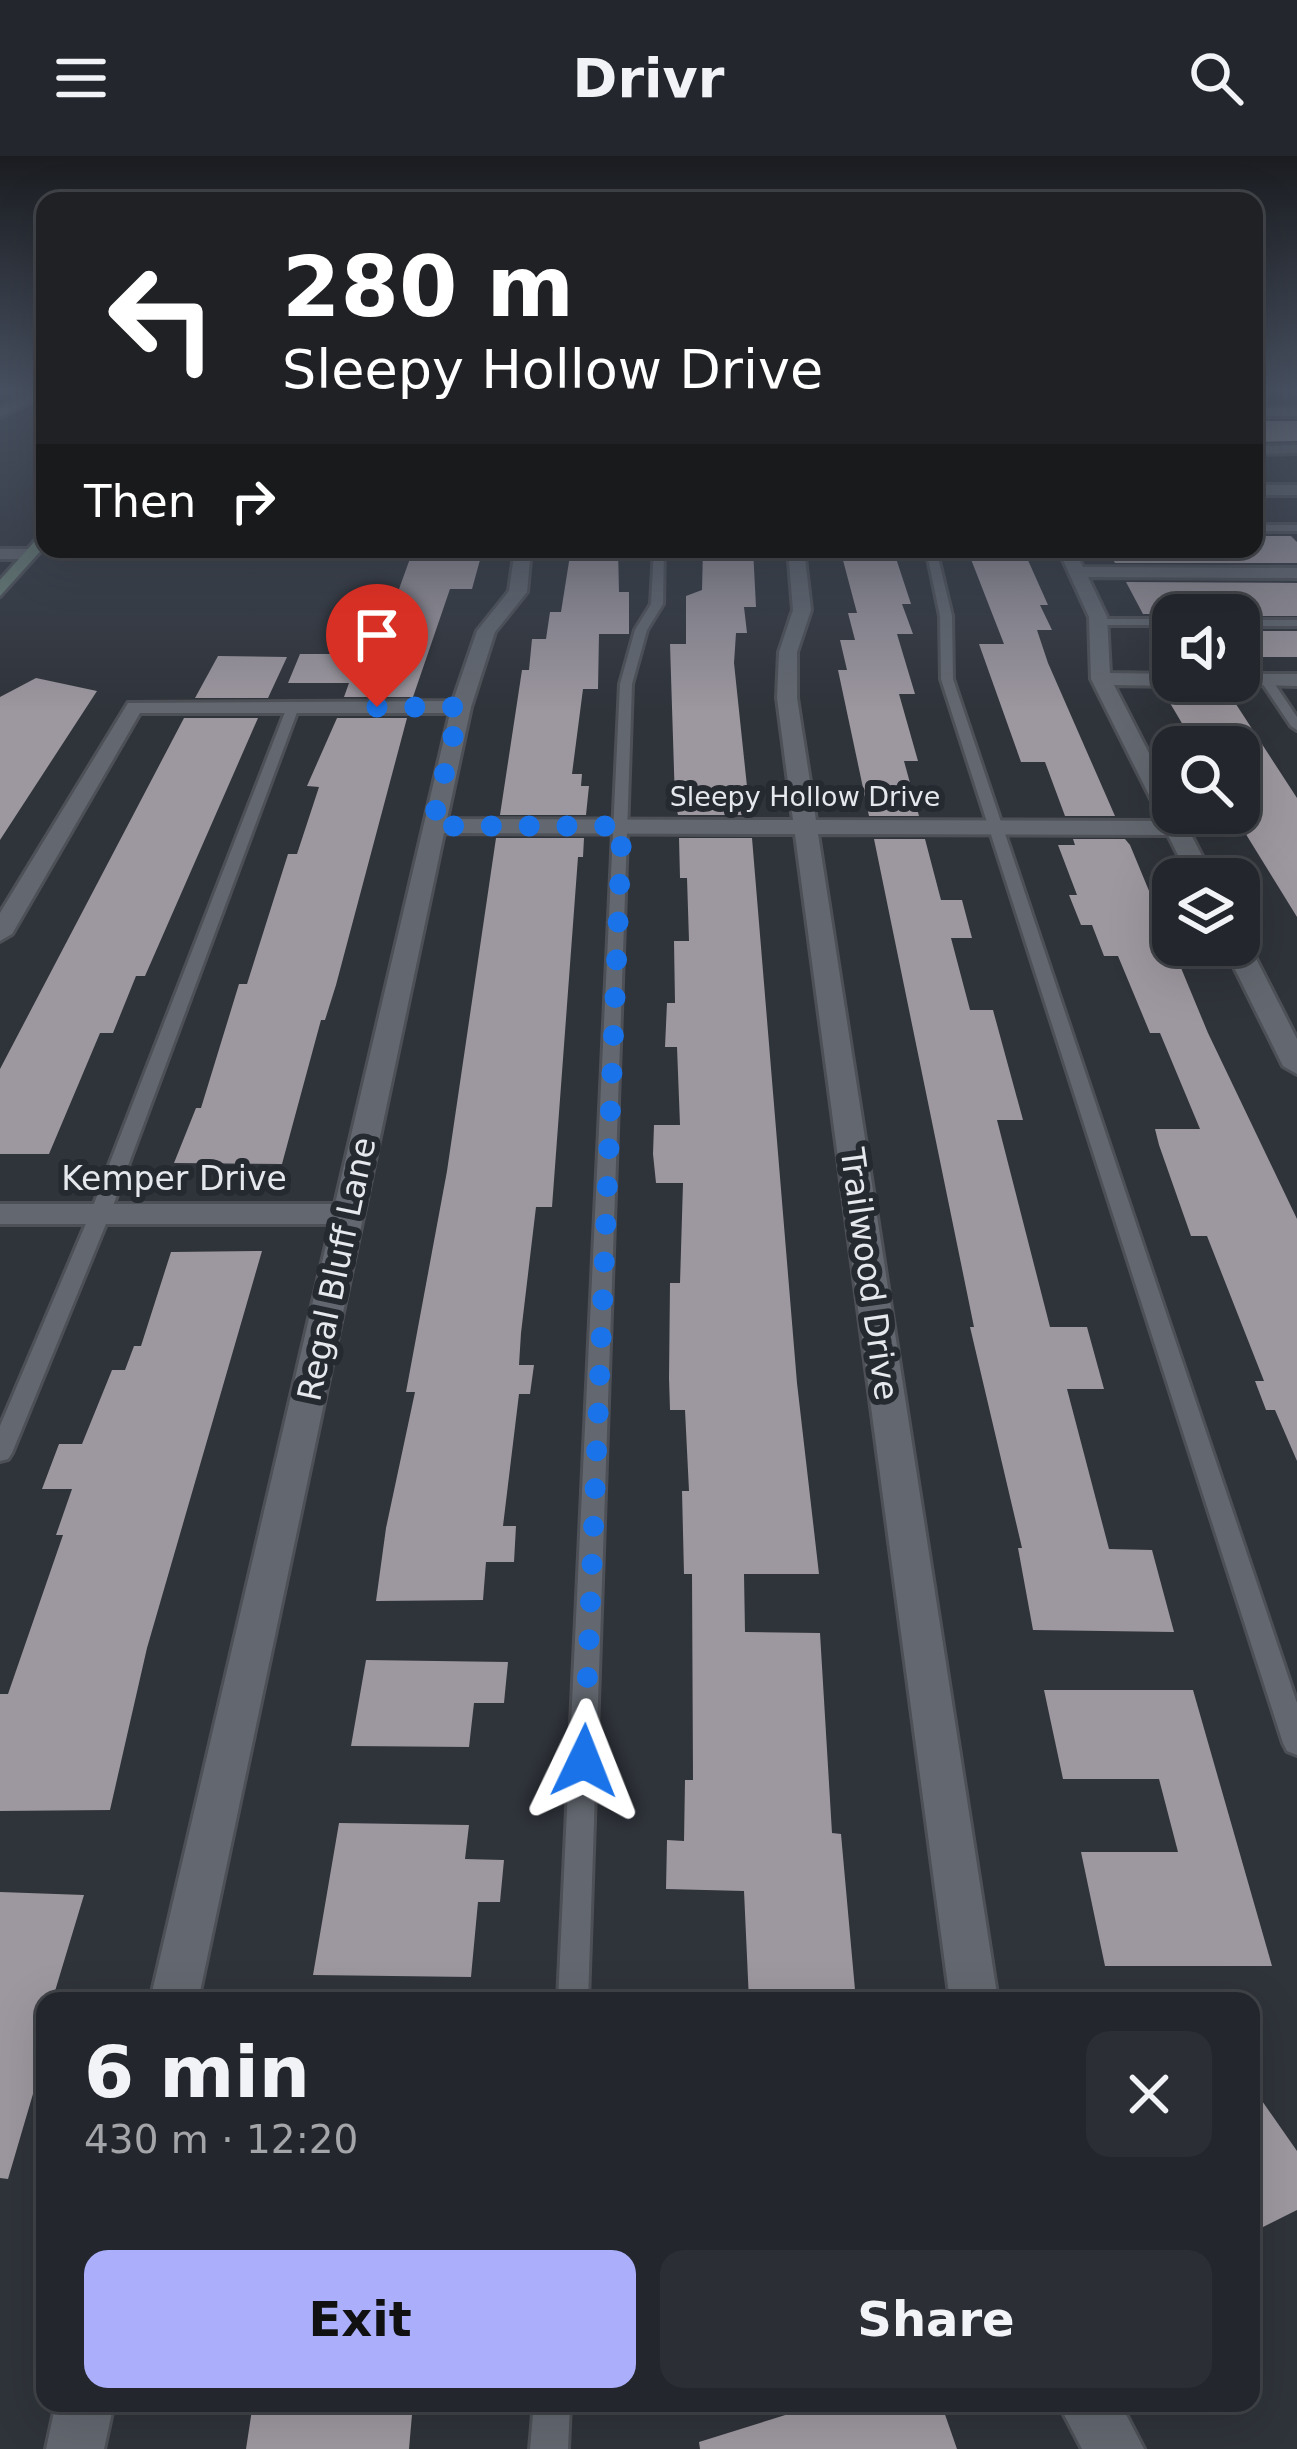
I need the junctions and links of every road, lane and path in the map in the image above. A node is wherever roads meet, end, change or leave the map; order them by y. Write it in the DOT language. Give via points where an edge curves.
graph roads {
  1 [pos="1263,528"];
  2 [pos="1297,528"];
  3 [pos="36,546"];
  4 [pos="0,554"];
  5 [pos="29,554"];
  6 [pos="522,558"];
  7 [pos="658,558"];
  8 [pos="797,558"];
  9 [pos="934,558"];
  10 [pos="1071,558"];
  11 [pos="1080,572"];
  12 [pos="1297,573"];
  13 [pos="0,591"];
  14 [pos="1099,622"];
  15 [pos="1152,622"];
  16 [pos="1260,622"];
  17 [pos="1297,622"];
  18 [pos="1101,679"];
  19 [pos="1152,680"];
  20 [pos="1260,680"];
  21 [pos="1266,680"];
  22 [pos="1297,680"];
  23 [pos="293,707"];
  24 [pos="460,707"];
  25 [pos="1297,726"];
  26 [pos="1152,779"];
  27 [pos="432,826"];
  28 [pos="622,826"];
  29 [pos="804,827"];
  30 [pos="994,827"];
  31 [pos="1152,828"];
  32 [pos="0,934"];
  33 [pos="1247,966"];
  34 [pos="1297,1066"];
  35 [pos="0,1214"];
  36 [pos="100,1214"];
  37 [pos="349,1214"];
  38 [pos="0,1453"];
  39 [pos="1297,1744"];
  40 [pos="176,1992"];
  41 [pos="573,1992"];
  42 [pos="973,1992"];
  43 [pos="84,2412"];
  44 [pos="551,2412"];
  45 [pos="1092,2412"];
  46 [pos="75,2449"];
  47 [pos="549,2449"];
  48 [pos="1115,2449"];
  1 -- 2 [label="lane"];
  3 -- 5 [label="main road"];
  4 -- 5 [label="street"];
  5 -- 13 [label="main road"];
  6 -- 24 [label="street, Regal Bluff Lane" via="518,592 486,632"];
  7 -- 28 [label="lane" via="657,604 626,683"];
  8 -- 29 [label="street, Trailwood Drive" via="802,610 788,652 788,698"];
  9 -- 30 [label="lane" via="947,679"];
  10 -- 11 [label="street"];
  11 -- 12 [label="street"];
  11 -- 14 [label="street"];
  14 -- 15 [label="lane"];
  14 -- 18 [label="street"];
  16 -- 17 [label="lane"];
  18 -- 19 [label="street"];
  18 -- 26 [label="street"];
  20 -- 21 [label="street"];
  21 -- 22 [label="street"];
  21 -- 25 [label="lane"];
  23 -- 24 [label="street"];
  23 -- 32 [label="street" via="136,707"];
  23 -- 36 [label="lane"];
  24 -- 27 [label="street, Regal Bluff Lane"];
  27 -- 28 [label="street, Sleepy Hollow Drive"];
  27 -- 37 [label="street, Regal Bluff Lane"];
  28 -- 29 [label="street, Sleepy Hollow Drive"];
  28 -- 41 [label="lane"];
  29 -- 30 [label="street, Sleepy Hollow Drive"];
  29 -- 42 [label="street, Trailwood Drive"];
  30 -- 31 [label="street, Sleepy Hollow Drive"];
  30 -- 39 [label="lane"];
  33 -- 34 [label="street"];
  35 -- 36 [label="street, Kemper Drive"];
  36 -- 37 [label="street, Kemper Drive"];
  36 -- 38 [label="lane"];
  37 -- 40 [label="street, Regal Bluff Lane"];
  43 -- 46 [label="street"];
  44 -- 47 [label="lane"];
  45 -- 48 [label="street"];
}
